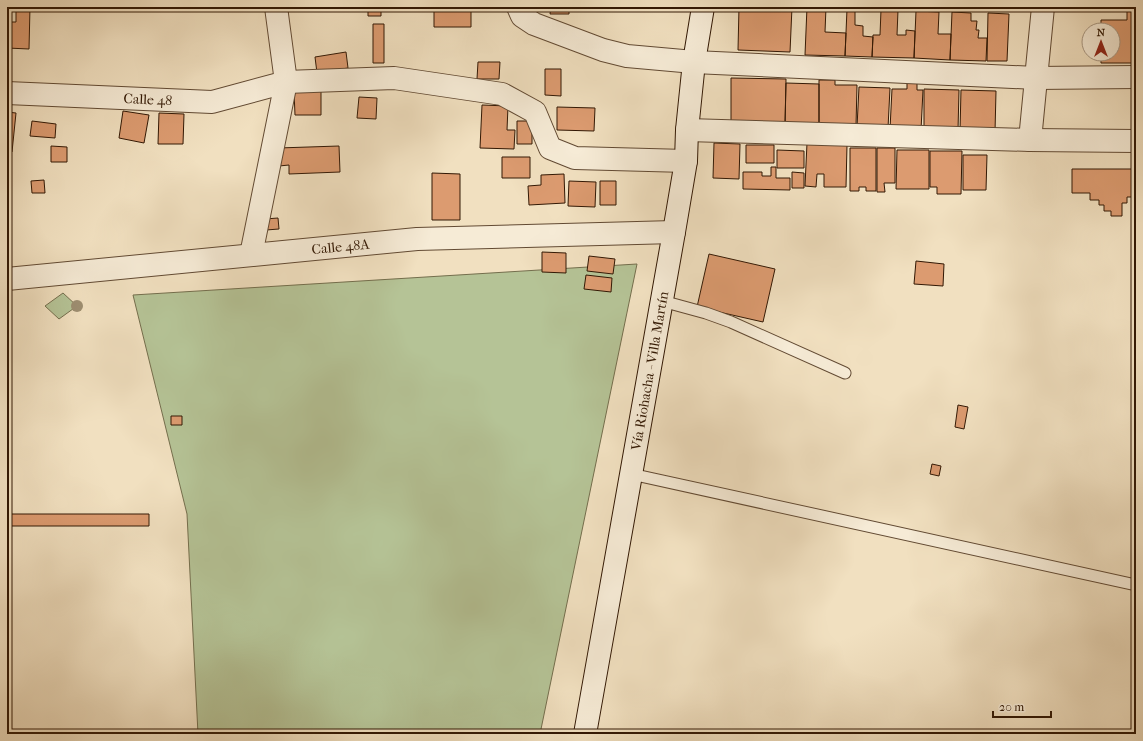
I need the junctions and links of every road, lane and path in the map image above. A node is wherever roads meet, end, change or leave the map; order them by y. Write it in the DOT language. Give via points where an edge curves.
graph roads {
  1 [pos="276,7"];
  2 [pos="518,7"];
  3 [pos="704,7"];
  4 [pos="1043,7"];
  5 [pos="694,62"];
  6 [pos="1136,77"];
  7 [pos="1036,78"];
  8 [pos="286,82"];
  9 [pos="7,93"];
  10 [pos="687,130"];
  11 [pos="1030,140"];
  12 [pos="1136,141"];
  13 [pos="686,161"];
  14 [pos="674,232"];
  15 [pos="251,255"];
  16 [pos="7,279"];
  17 [pos="662,301"];
  18 [pos="844,373"];
  19 [pos="632,474"];
  20 [pos="1136,585"];
  21 [pos="586,734"];
  1 -- 8 [label="street"];
  2 -- 5 [label="street" via="522,16 534,24 602,50 627,56"];
  3 -- 5 [label="street, Vía Riohacha - Villa Martín"];
  4 -- 7 [label="street"];
  5 -- 7 [label="street"];
  5 -- 10 [label="street, Vía Riohacha - Villa Martín"];
  6 -- 7 [label="street"];
  7 -- 11 [label="street"];
  8 -- 9 [label="street, Calle 48" via="212,102"];
  8 -- 13 [label="street, Calle 48" via="394,78 502,94 535,112 550,148 576,158"];
  8 -- 15 [label="street"];
  10 -- 11 [label="street"];
  10 -- 13 [label="street, Vía Riohacha - Villa Martín"];
  11 -- 12 [label="street"];
  13 -- 14 [label="street, Vía Riohacha - Villa Martín"];
  14 -- 15 [label="street, Calle 48A" via="417,239"];
  14 -- 17 [label="street, Vía Riohacha - Villa Martín"];
  15 -- 16 [label="street, Calle 48A"];
  17 -- 18 [label="lane" via="731,322"];
  17 -- 19 [label="street, Vía Riohacha - Villa Martín"];
  19 -- 20 [label="lane"];
  19 -- 21 [label="street, Vía Riohacha - Villa Martín"];
}
